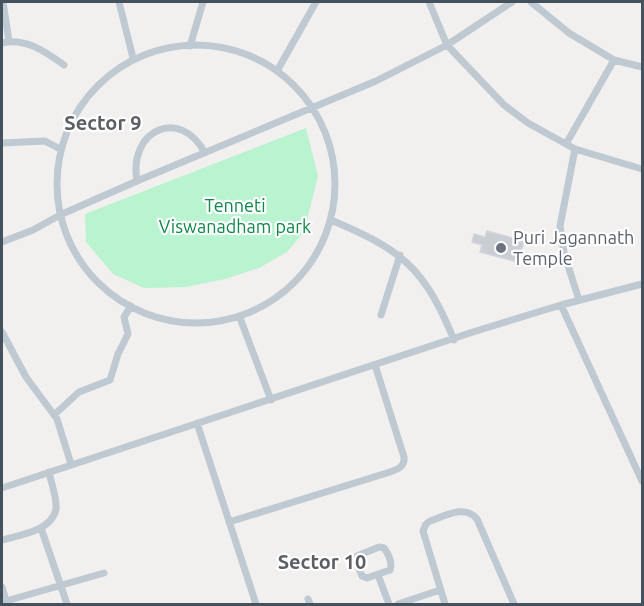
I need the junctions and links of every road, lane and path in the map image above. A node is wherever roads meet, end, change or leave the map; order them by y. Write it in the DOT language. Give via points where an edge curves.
graph roads {
  1 [pos="3,2"];
  2 [pos="119,2"];
  3 [pos="203,2"];
  4 [pos="316,2"];
  5 [pos="429,2"];
  6 [pos="512,2"];
  7 [pos="531,2"];
  8 [pos="5,42"];
  9 [pos="447,45"];
  10 [pos="190,46"];
  11 [pos="133,58"];
  12 [pos="614,60"];
  13 [pos="64,65"];
  14 [pos="642,67"];
  15 [pos="277,71"];
  16 [pos="313,109"];
  17 [pos="2,143"];
  18 [pos="566,144"];
  19 [pos="575,148"];
  20 [pos="60,149"];
  21 [pos="205,153"];
  22 [pos="642,169"];
  23 [pos="137,181"];
  24 [pos="60,216"];
  25 [pos="331,220"];
  26 [pos="2,242"];
  27 [pos="400,255"];
  28 [pos="642,284"];
  29 [pos="579,300"];
  30 [pos="561,305"];
  31 [pos="131,306"];
  32 [pos="381,315"];
  33 [pos="240,318"];
  34 [pos="2,332"];
  35 [pos="454,340"];
  36 [pos="375,365"];
  37 [pos="271,400"];
  38 [pos="54,415"];
  39 [pos="197,423"];
  40 [pos="71,464"];
  41 [pos="49,472"];
  42 [pos="642,480"];
  43 [pos="2,488"];
  44 [pos="229,522"];
  45 [pos="41,528"];
  46 [pos="2,540"];
  47 [pos="104,573"];
  48 [pos="378,575"];
  49 [pos="61,585"];
  50 [pos="2,588"];
  51 [pos="440,590"];
  52 [pos="7,603"];
  53 [pos="67,604"];
  54 [pos="256,604"];
  55 [pos="389,604"];
  56 [pos="398,604"];
  57 [pos="445,604"];
  58 [pos="514,604"];
  1 -- 8 [label="street"];
  2 -- 11 [label="street"];
  3 -- 10 [label="street"];
  4 -- 15 [label="street"];
  5 -- 9 [label="street"];
  6 -- 9 [label="street"];
  7 -- 12 [label="street" via="569,33"];
  8 -- 13 [label="street" via="35,47"];
  9 -- 16 [label="street"];
  9 -- 18 [label="street" via="504,105"];
  10 -- 11 [label="street" via="170,47"];
  10 -- 15 [label="street" via="239,54"];
  11 -- 20 [label="street" via="97,82 83,97"];
  12 -- 14 [label="street"];
  12 -- 18 [label="street"];
  15 -- 16 [label="street"];
  16 -- 21 [label="street"];
  16 -- 25 [label="street" via="330,141 337,166 337,198"];
  17 -- 20 [label="street" via="45,141"];
  18 -- 19 [label="street"];
  19 -- 22 [label="street"];
  19 -- 29 [label="street" via="560,226"];
  20 -- 24 [label="street"];
  21 -- 23 [label="street"];
  21 -- 23 [label="street" via="200,142 186,131 157,130 138,151"];
  23 -- 24 [label="street"];
  24 -- 26 [label="street"];
  24 -- 31 [label="street" via="69,241 89,272"];
  25 -- 27 [label="street"];
  25 -- 33 [label="street" via="315,255 297,280 271,303"];
  27 -- 32 [label="street"];
  27 -- 35 [label="street" via="430,290"];
  28 -- 29 [label="street"];
  29 -- 30 [label="street"];
  30 -- 35 [label="street"];
  30 -- 42 [label="street"];
  31 -- 33 [label="street" via="189,322 216,323"];
  31 -- 38 [label="street" via="124,317 129,334 110,380 79,392"];
  33 -- 37 [label="street"];
  34 -- 38 [label="street" via="26,377"];
  35 -- 36 [label="street"];
  36 -- 37 [label="street"];
  36 -- 44 [label="street" via="404,464 390,472"];
  37 -- 39 [label="street"];
  38 -- 40 [label="street"];
  39 -- 40 [label="street"];
  39 -- 44 [label="street"];
  40 -- 41 [label="street"];
  41 -- 43 [label="street"];
  41 -- 45 [label="street" via="56,509"];
  44 -- 54 [label="street"];
  45 -- 46 [label="street"];
  45 -- 49 [label="street"];
  47 -- 49 [label="street"];
  48 -- 48 [label="street" via="362,576 356,561 359,554 384,548 391,568"];
  48 -- 55 [label="street"];
  49 -- 52 [label="street"];
  49 -- 53 [label="street"];
  50 -- 52 [label="street"];
  51 -- 56 [label="street"];
  51 -- 57 [label="street"];
  51 -- 58 [label="street" via="423,528 430,521 468,511 477,519"];
}
